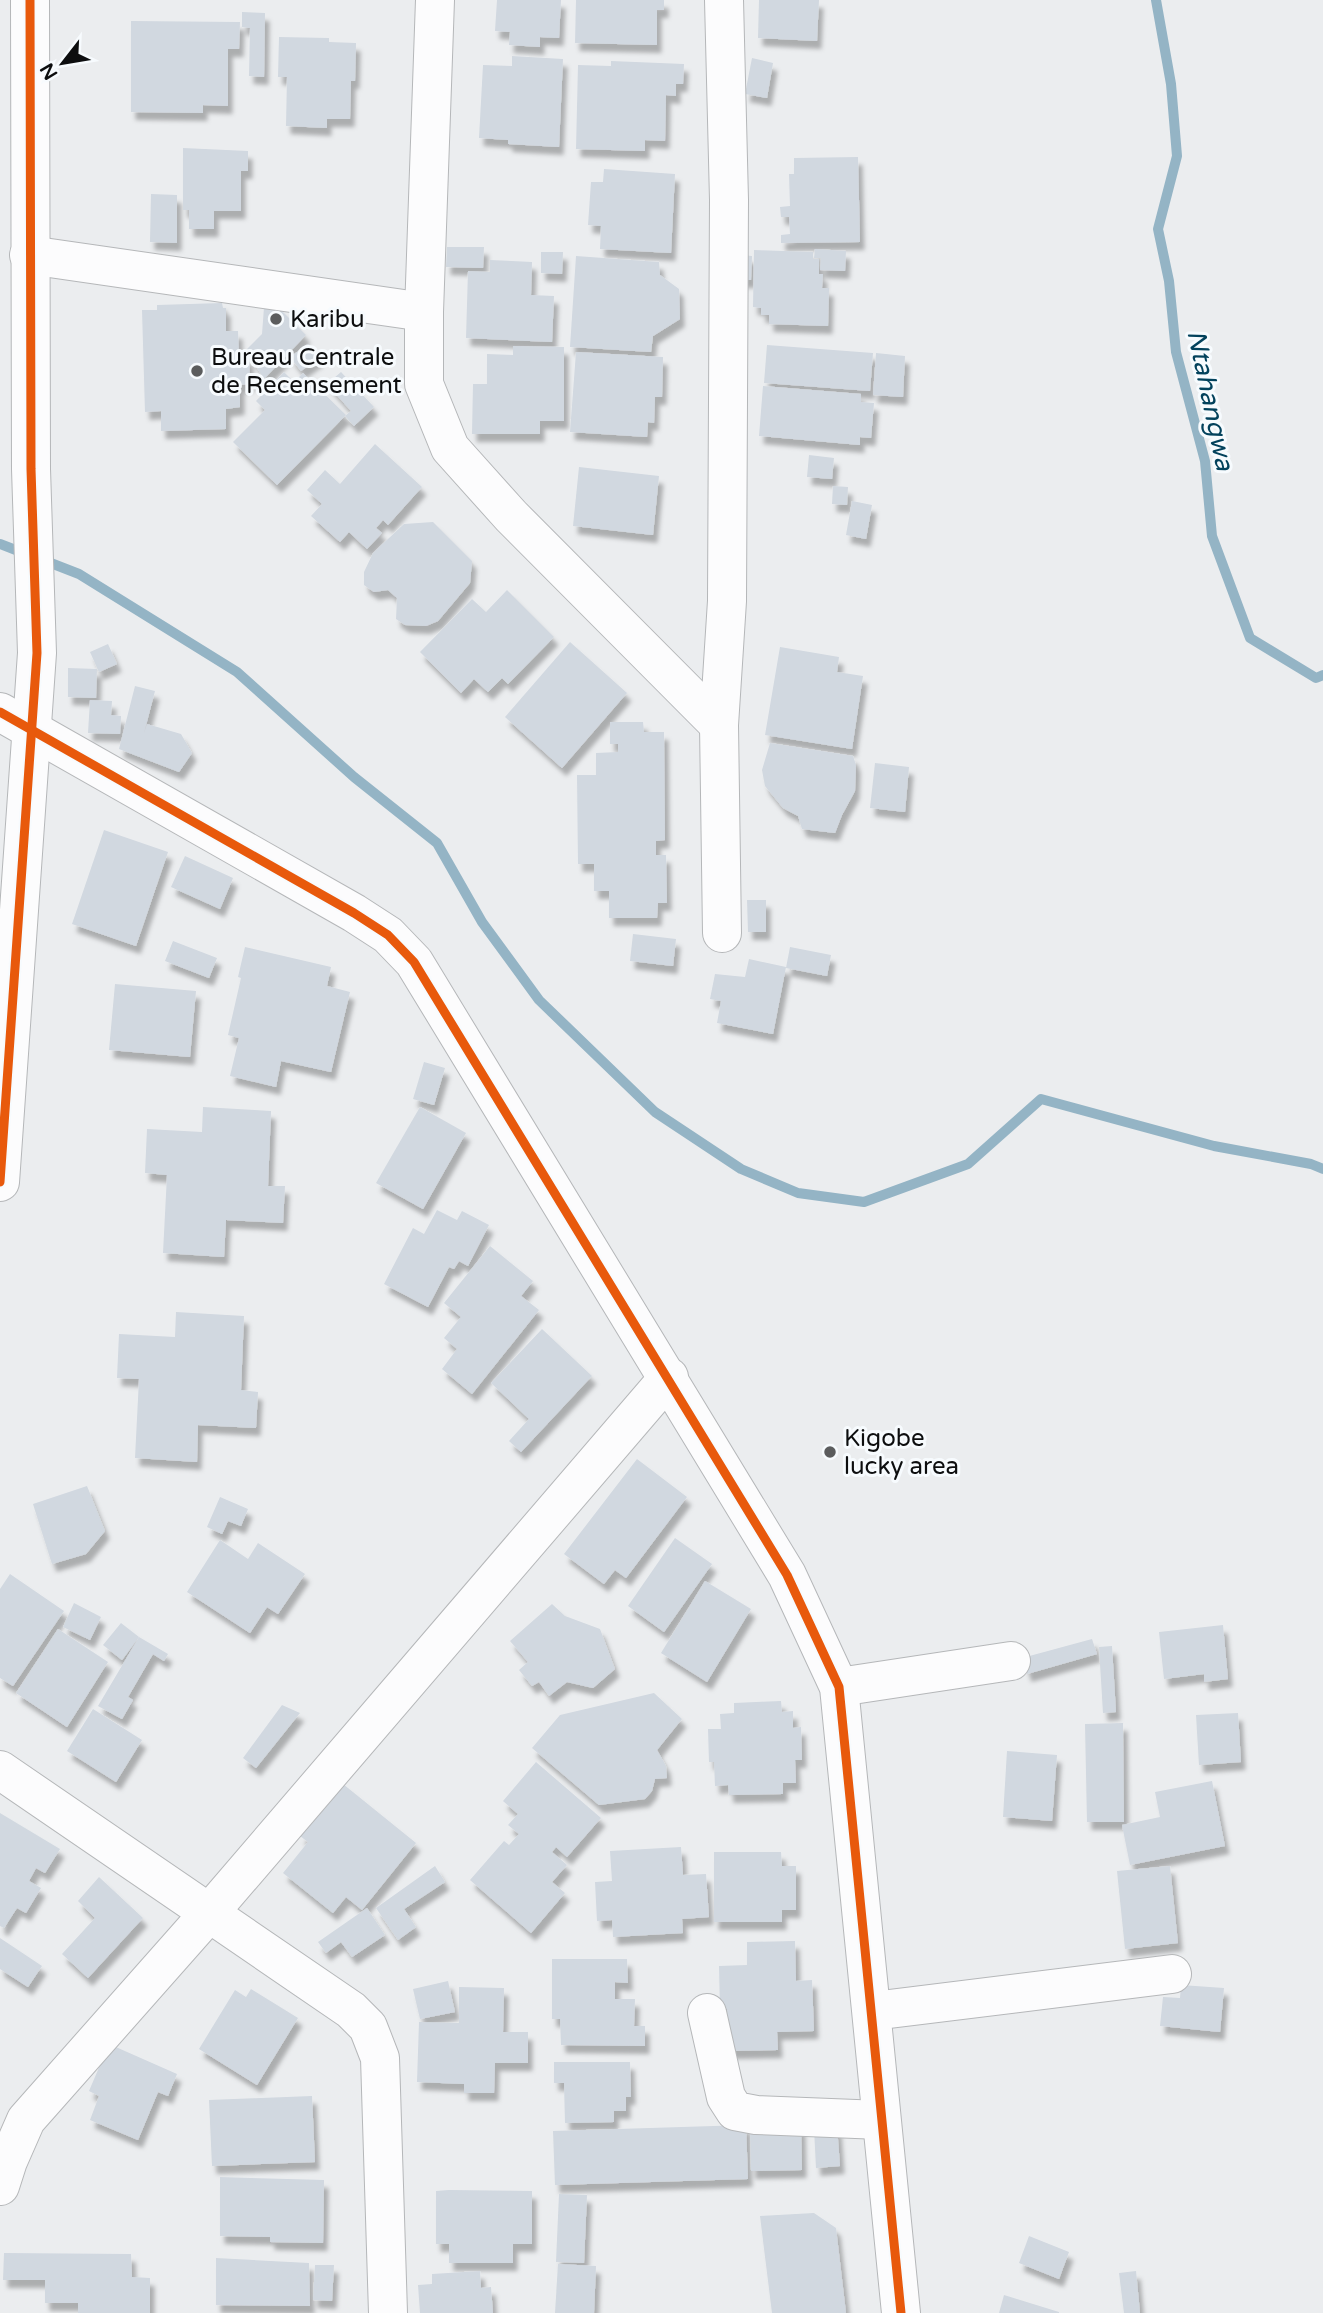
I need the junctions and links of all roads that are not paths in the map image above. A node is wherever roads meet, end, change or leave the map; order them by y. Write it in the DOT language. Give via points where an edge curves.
graph roads {
  1 [pos="30,0"];
  2 [pos="435,0"];
  3 [pos="724,0"];
  4 [pos="15,100"];
  5 [pos="29,254"];
  6 [pos="424,312"];
  7 [pos="16,721"];
  8 [pos="719,725"];
  9 [pos="722,933"];
  10 [pos="0,1182"];
  11 [pos="669,1377"];
  12 [pos="1011,1661"];
  13 [pos="839,1687"];
  14 [pos="0,1770"];
  15 [pos="210,1912"];
  16 [pos="1172,1974"];
  17 [pos="873,2011"];
  18 [pos="707,2013"];
  19 [pos="881,2120"];
  20 [pos="0,2186"];
  21 [pos="388,2313"];
  22 [pos="901,2313"];
  1 -- 4 [label="street"];
  2 -- 6 [label="street"];
  3 -- 8 [label="street" via="729,200 727,601"];
  4 -- 5 [label="street"];
  5 -- 6 [label="street"];
  5 -- 7 [label="street" via="37,653"];
  6 -- 8 [label="street" via="424,384 450,447 511,516"];
  7 -- 10 [label="street"];
  7 -- 11 [label="street" via="388,935 414,962"];
  8 -- 9 [label="street"];
  11 -- 13 [label="street" via="787,1576"];
  11 -- 15 [label="street"];
  12 -- 13 [label="street"];
  13 -- 17 [label="street"];
  14 -- 15 [label="street"];
  15 -- 20 [label="street" via="26,2120"];
  15 -- 21 [label="street" via="351,2010 368,2027 380,2058"];
  16 -- 17 [label="street"];
  17 -- 19 [label="street"];
  18 -- 19 [label="street" via="726,2097 735,2111"];
  19 -- 22 [label="street"];
}
